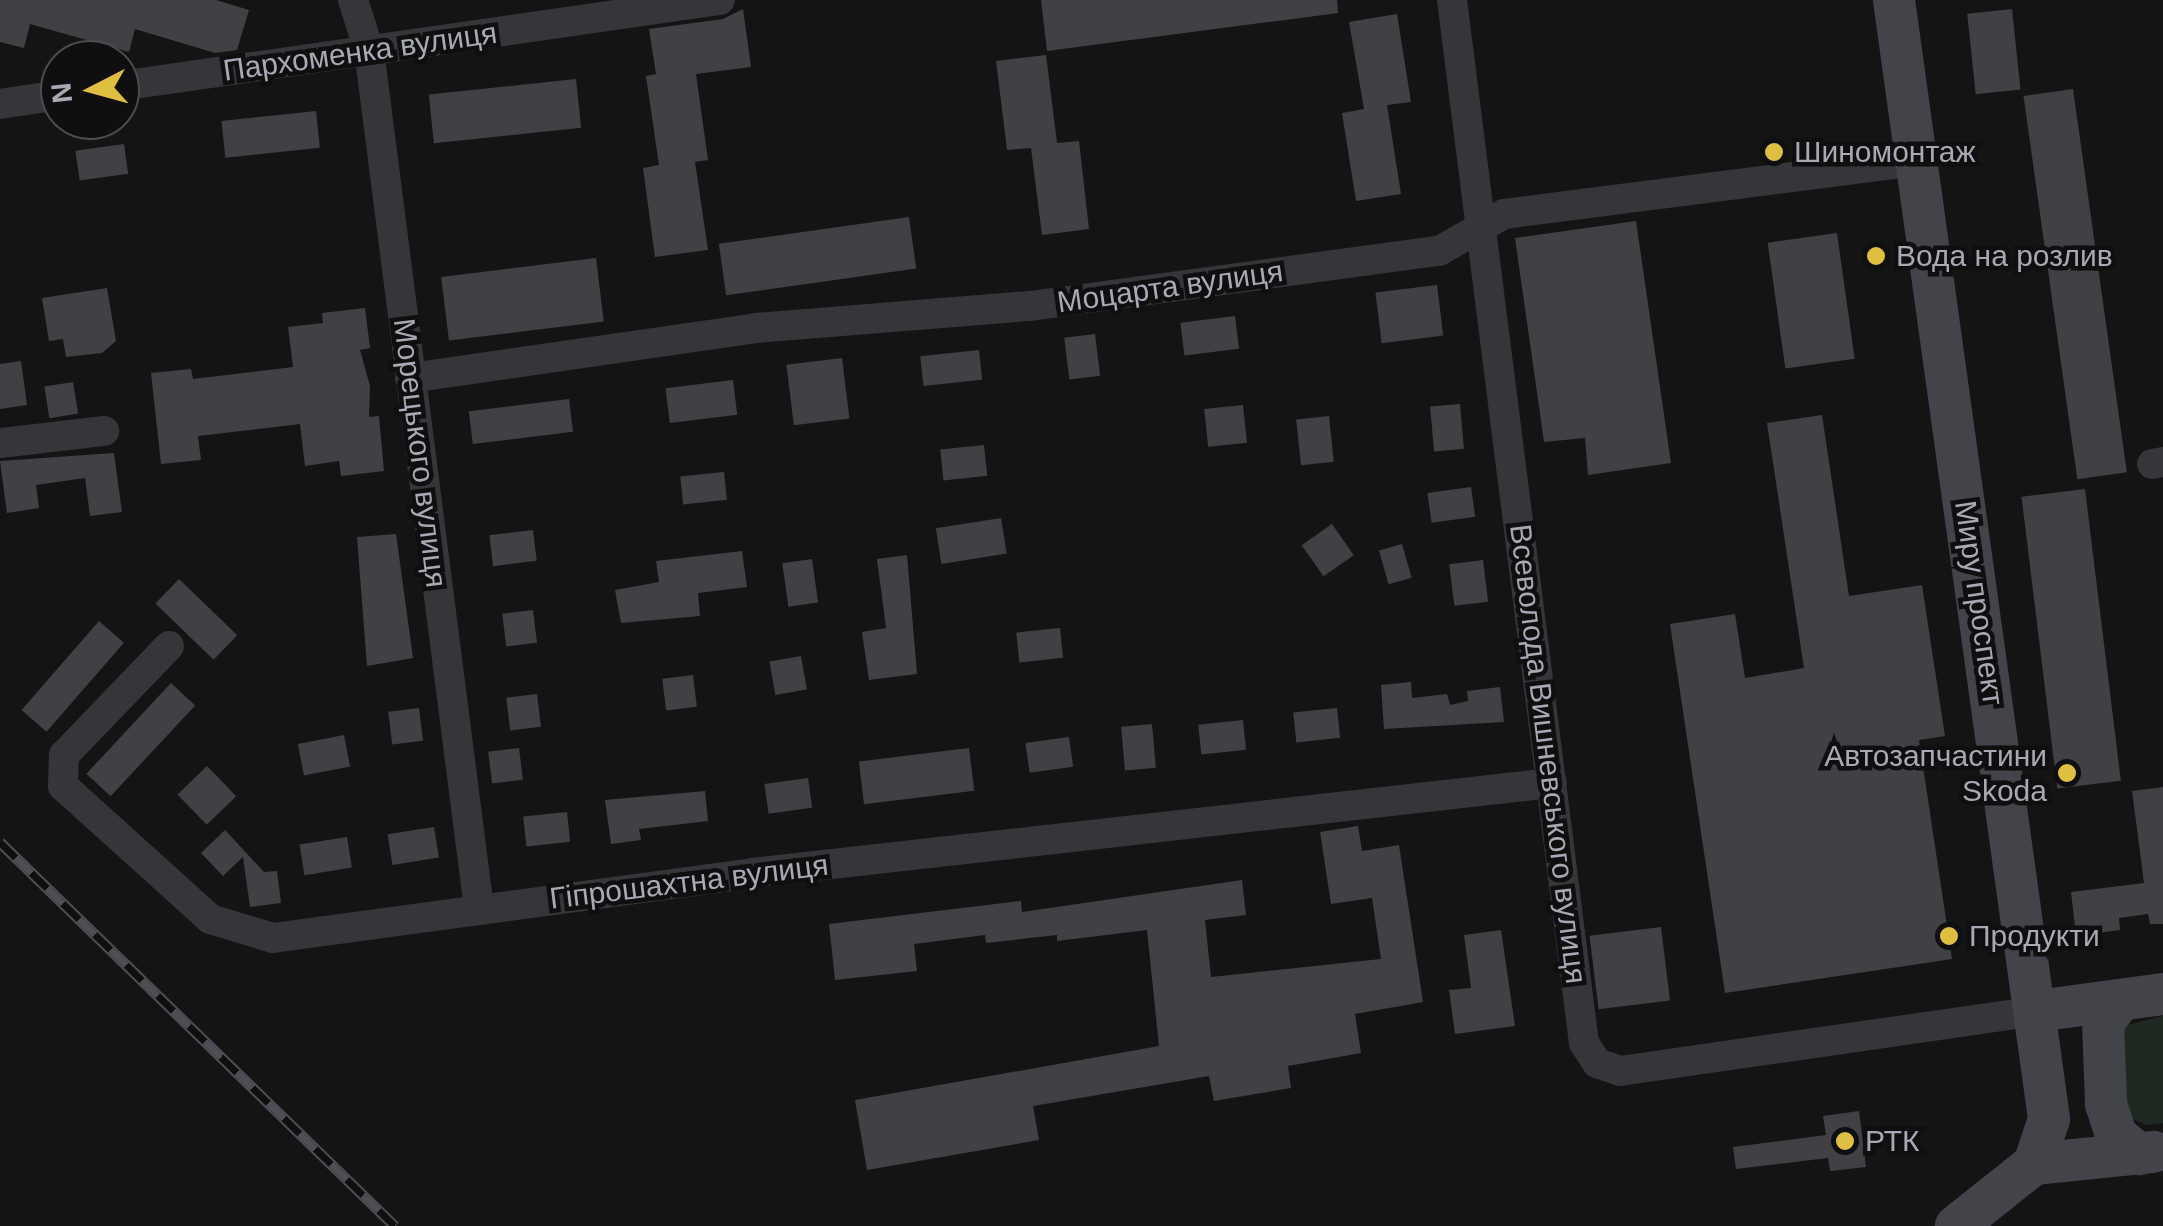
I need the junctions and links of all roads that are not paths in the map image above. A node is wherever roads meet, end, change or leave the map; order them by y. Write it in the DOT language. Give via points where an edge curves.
graph roads {
  1 [pos="354,0"];
  2 [pos="720,0"];
  3 [pos="1452,0"];
  4 [pos="1894,0"];
  5 [pos="369,50"];
  6 [pos="140,83"];
  7 [pos="40,98"];
  8 [pos="0,104"];
  9 [pos="1917,161"];
  10 [pos="1484,230"];
  11 [pos="410,378"];
  12 [pos="104,430"];
  13 [pos="0,443"];
  14 [pos="169,646"];
  15 [pos="1552,783"];
  16 [pos="479,909"];
  17 [pos="2163,994"];
  18 [pos="2121,1000"];
  19 [pos="2037,1011"];
  20 [pos="2151,1152"];
  21 [pos="2034,1164"];
  22 [pos="1956,1226"];
  1 -- 5 [label="street, Морецького вулиця"];
  2 -- 5 [label="street, Пархоменка вулиця"];
  3 -- 10 [label="street, Всеволода Вишневського вулиця"];
  4 -- 9 [label="main road, Миру проспект"];
  5 -- 6 [label="street, Пархоменка вулиця"];
  5 -- 11 [label="street, Морецького вулиця"];
  7 -- 8 [label="street"];
  9 -- 10 [label="street, Моцарта вулиця" via="1504,214"];
  9 -- 19 [label="main road, Миру проспект"];
  10 -- 11 [label="street, Моцарта вулиця" via="1439,250 1400,256 1030,306 755,328"];
  10 -- 15 [label="street, Всеволода Вишневського вулиця"];
  11 -- 16 [label="street, Морецького вулиця"];
  12 -- 13 [label="street"];
  14 -- 16 [label="street, Гіпрошахтна вулиця" via="64,755 58,773 63,786 210,919 272,938"];
  15 -- 16 [label="street, Гіпрошахтна вулиця"];
  15 -- 19 [label="street, Всеволода Вишневського вулиця" via="1584,1043 1597,1063 1620,1071"];
  17 -- 18 [label="main road"];
  18 -- 19 [label="main road"];
  18 -- 20 [label="main road" via="2104,1022 2106,1104 2116,1135"];
  19 -- 21 [label="main road, Миру проспект" via="2049,1118"];
  20 -- 21 [label="main road"];
  21 -- 22 [label="main road"];
}
